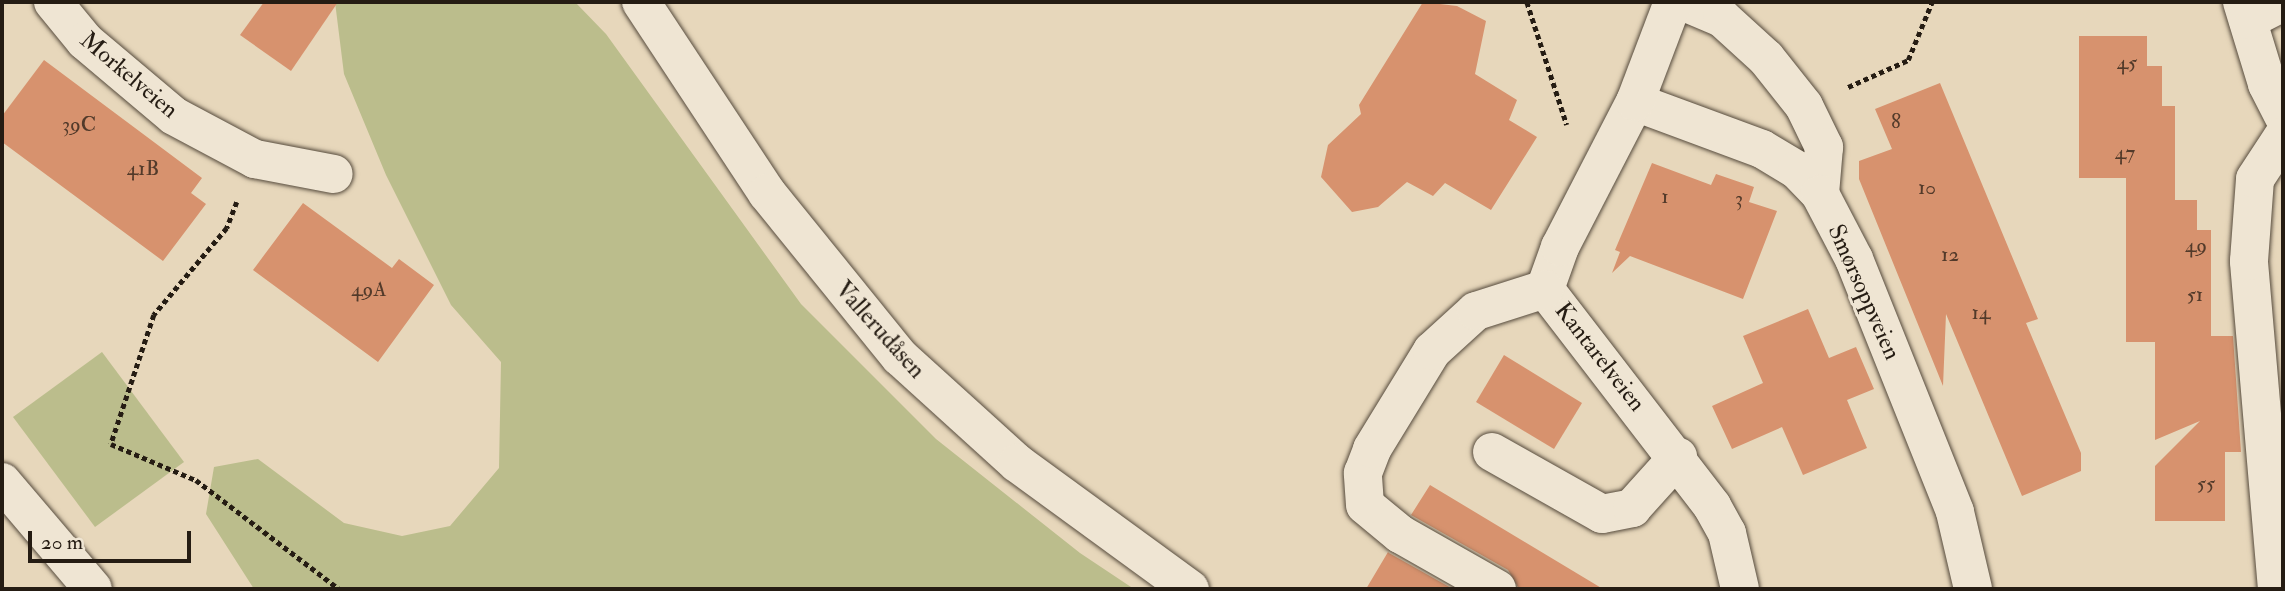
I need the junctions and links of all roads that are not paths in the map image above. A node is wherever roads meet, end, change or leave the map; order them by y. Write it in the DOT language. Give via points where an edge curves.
graph roads {
  1 [pos="52,2"];
  2 [pos="641,2"];
  3 [pos="1673,2"];
  4 [pos="1684,2"];
  5 [pos="2283,2"];
  6 [pos="2245,11"];
  7 [pos="1634,102"];
  8 [pos="2283,116"];
  9 [pos="2283,136"];
  10 [pos="334,174"];
  11 [pos="1820,194"];
  12 [pos="1545,289"];
  13 [pos="1492,452"];
  14 [pos="1678,457"];
  15 [pos="2,481"];
  16 [pos="93,589"];
  17 [pos="1190,589"];
  18 [pos="1497,589"];
  19 [pos="1740,589"];
  20 [pos="1973,589"];
  21 [pos="2277,589"];
  1 -- 10 [label="street, Morkelveien" via="85,41 174,116 255,159"];
  2 -- 17 [label="street, Vallerudåsen" via="767,193 900,357 1017,463"];
  3 -- 7 [label="street, Kantarelveien"];
  4 -- 11 [label="street" via="1723,18 1766,58 1804,106 1824,147"];
  5 -- 6 [label="street"];
  6 -- 8 [label="street" via="2267,83"];
  7 -- 11 [label="street, Smørsoppveien" via="1762,149 1797,170"];
  7 -- 12 [label="street, Kantarelveien" via="1587,189"];
  9 -- 21 [label="street" via="2255,179 2249,261"];
  11 -- 20 [label="street, Smørsoppveien" via="1854,260 1955,512"];
  12 -- 14 [label="street, Kantarelveien"];
  12 -- 18 [label="street" via="1476,311 1432,351 1372,449 1363,473 1364,505 1400,534"];
  13 -- 14 [label="street" via="1602,514 1632,508"];
  14 -- 19 [label="street, Kantarelveien" via="1727,533"];
  15 -- 16 [label="street"];
}
